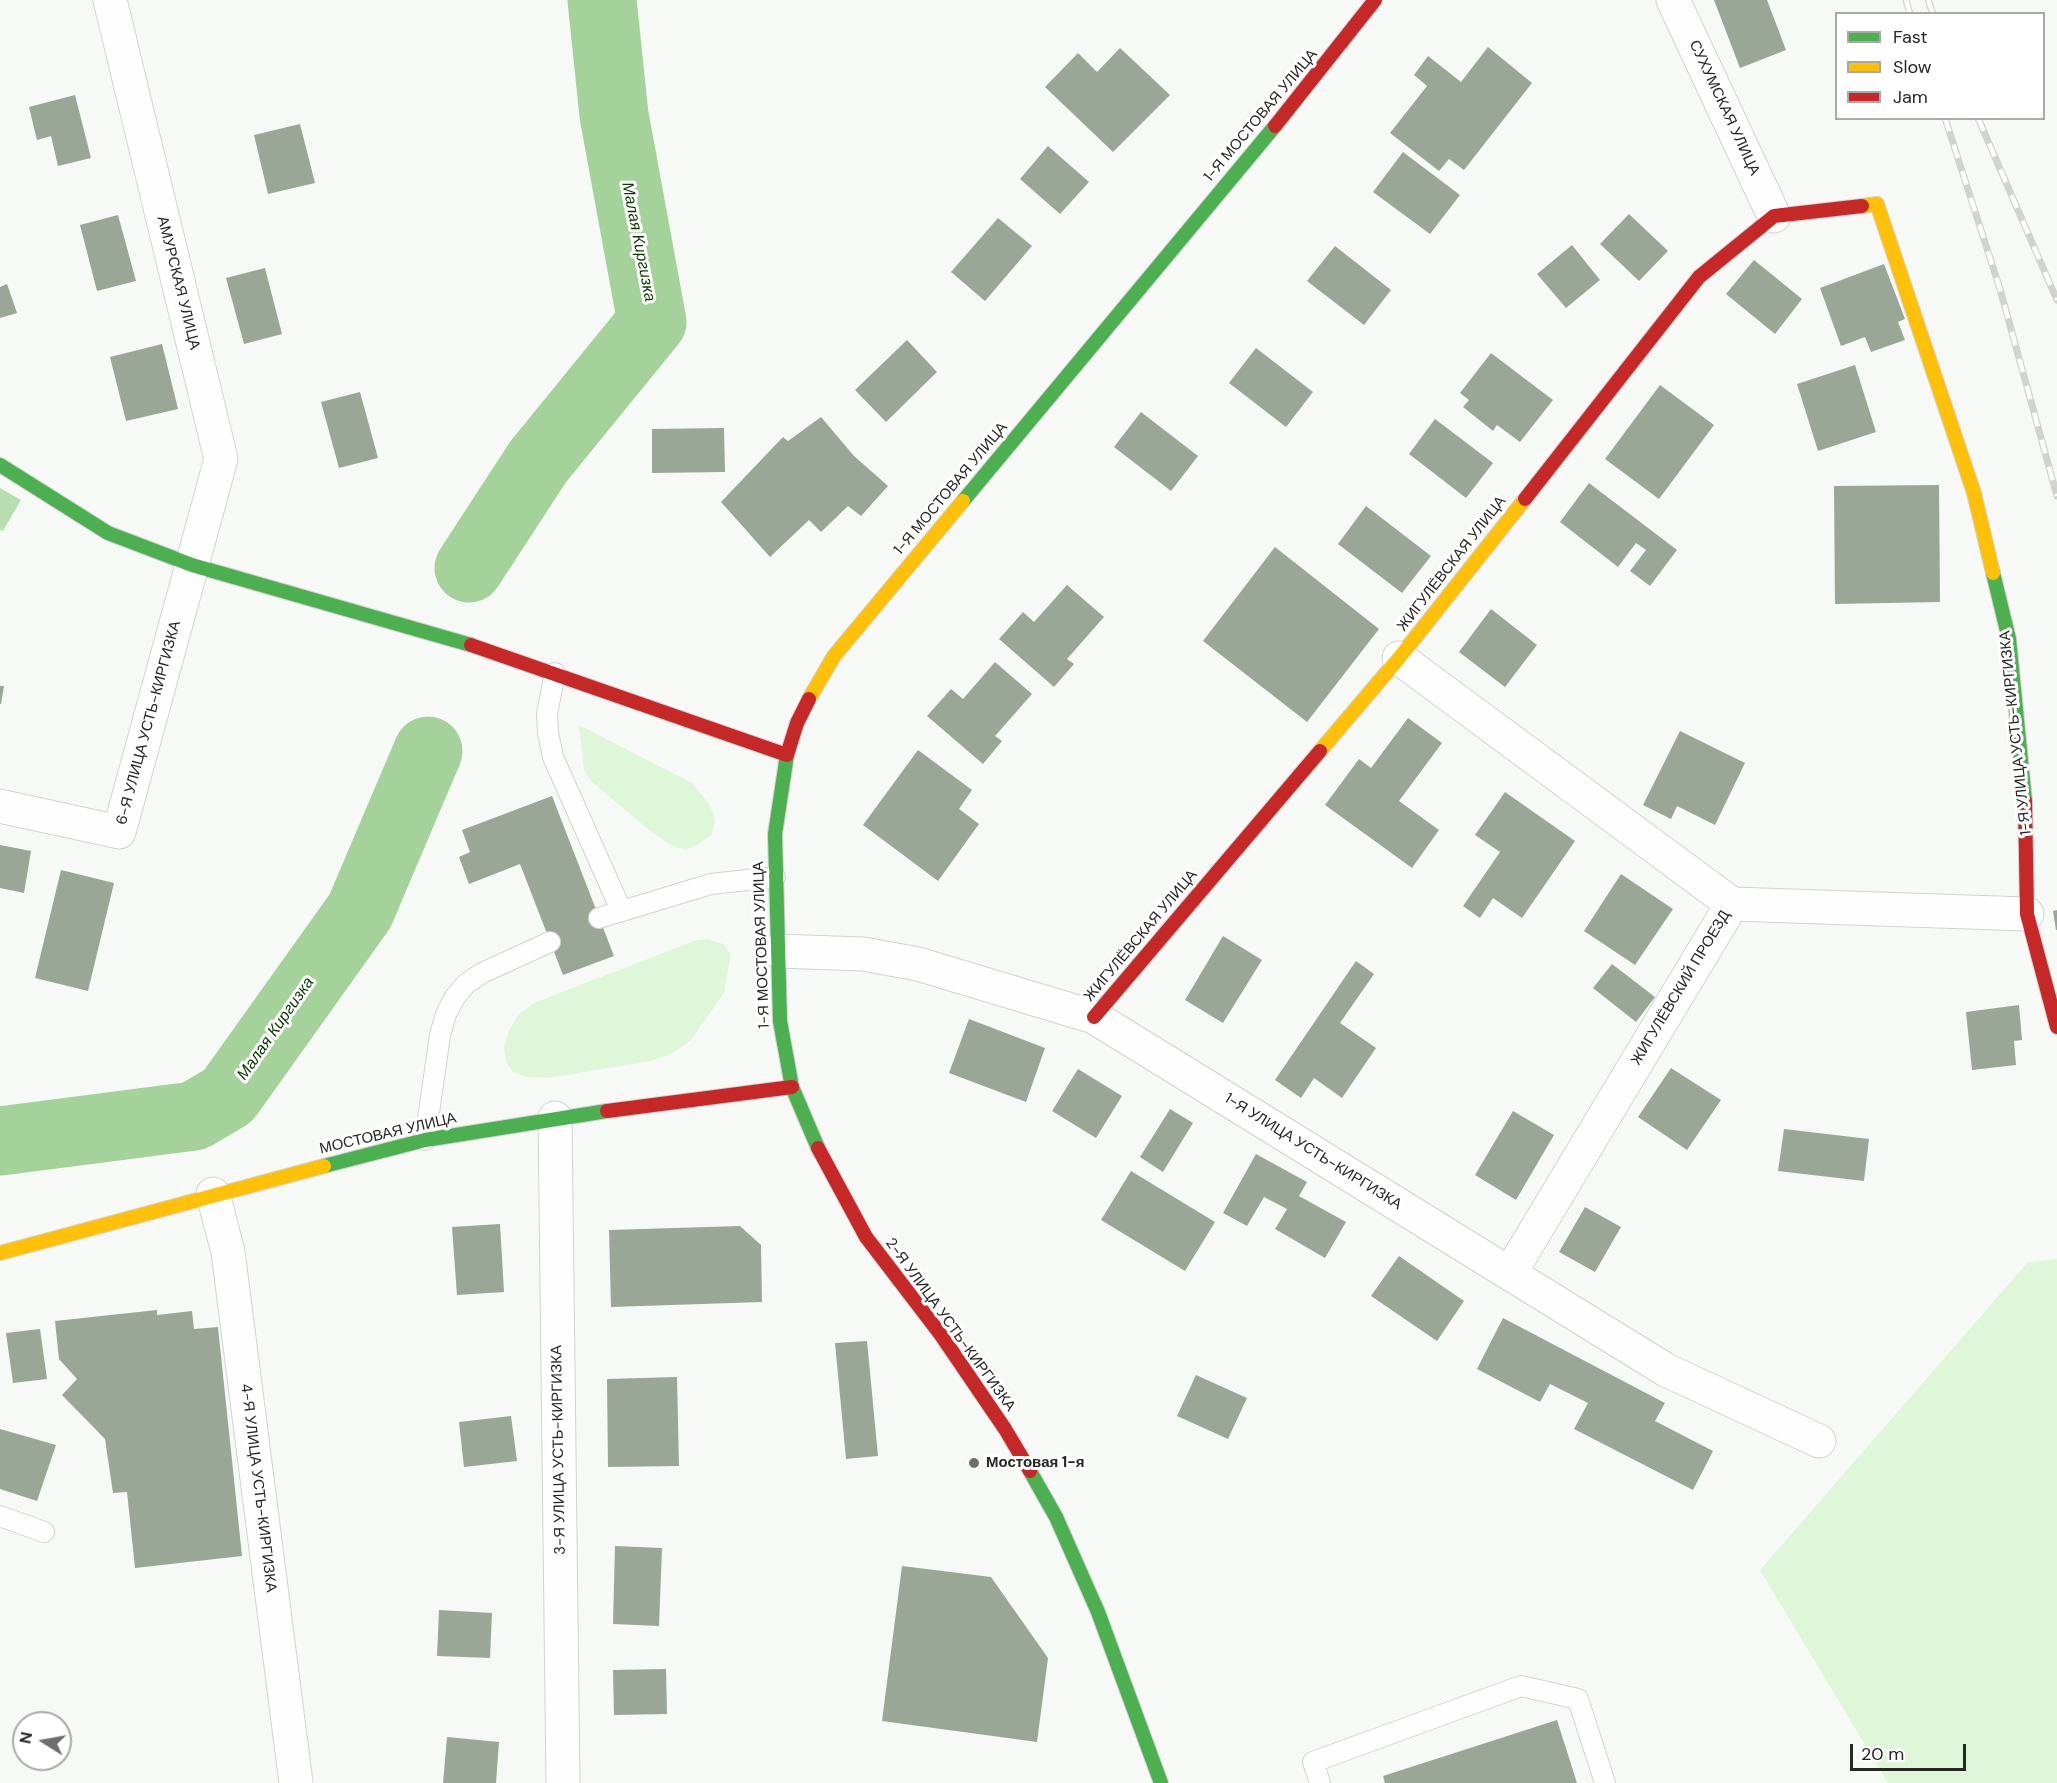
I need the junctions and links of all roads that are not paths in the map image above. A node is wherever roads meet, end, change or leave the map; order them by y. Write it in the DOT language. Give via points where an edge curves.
graph roads {
  1 [pos="110,0"];
  2 [pos="1375,0"];
  3 [pos="1673,0"];
  4 [pos="1774,216"];
  5 [pos="0,465"];
  6 [pos="192,565"];
  7 [pos="1399,658"];
  8 [pos="555,673"];
  9 [pos="787,755"];
  10 [pos="0,806"];
  11 [pos="775,877"];
  12 [pos="1732,904"];
  13 [pos="621,910"];
  14 [pos="2027,914"];
  15 [pos="599,918"];
  16 [pos="550,942"];
  17 [pos="778,951"];
  18 [pos="1094,1017"];
  19 [pos="2057,1027"];
  20 [pos="792,1087"];
  21 [pos="555,1118"];
  22 [pos="425,1140"];
  23 [pos="213,1194"];
  24 [pos="0,1253"];
  25 [pos="1510,1273"];
  26 [pos="1819,1440"];
  27 [pos="0,1516"];
  28 [pos="44,1532"];
  29 [pos="296,1783"];
  30 [pos="563,1783"];
  31 [pos="1161,1783"];
  32 [pos="1320,1783"];
  33 [pos="1605,1783"];
  1 -- 6 [label="street, АМУРСКАЯ УЛИЦА" via="221,459"];
  2 -- 9 [label="main road, 1-Я МОСТОВАЯ УЛИЦА" via="1327,63 834,656 797,723"];
  3 -- 4 [label="street, СУХУМСКАЯ УЛИЦА"];
  4 -- 7 [label="main road, ЖИГУЛЁВСКАЯ УЛИЦА" via="1700,277"];
  4 -- 14 [label="main road, 1-Я УЛИЦА УСТЬ-КИРГИЗКА" via="1877,204 1974,493 2009,639 2026,815"];
  5 -- 6 [label="main road" via="108,533"];
  6 -- 8 [label="main road" via="453,639"];
  6 -- 10 [label="street, 6-Я УЛИЦА УСТЬ-КИРГИЗКА" via="119,832"];
  7 -- 12 [label="street, ЖИГУЛЁВСКИЙ ПРОЕЗД"];
  7 -- 18 [label="main road, ЖИГУЛЁВСКАЯ УЛИЦА"];
  8 -- 9 [label="main road"];
  8 -- 13 [label="lane" via="548,714 553,757"];
  9 -- 11 [label="main road, 1-Я МОСТОВАЯ УЛИЦА" via="775,834"];
  11 -- 13 [label="lane" via="711,884"];
  11 -- 17 [label="main road, 1-Я МОСТОВАЯ УЛИЦА"];
  12 -- 14 [label="street"];
  12 -- 25 [label="street, ЖИГУЛЁВСКИЙ ПРОЕЗД"];
  13 -- 15 [label="lane"];
  14 -- 19 [label="main road, 1-Я УЛИЦА УСТЬ-КИРГИЗКА"];
  16 -- 22 [label="lane" via="482,973 455,997 440,1035"];
  17 -- 18 [label="street, 1-Я УЛИЦА УСТЬ-КИРГИЗКА" via="863,954 918,964"];
  17 -- 20 [label="main road, 1-Я МОСТОВАЯ УЛИЦА" via="780,1021"];
  18 -- 25 [label="street, 1-Я УЛИЦА УСТЬ-КИРГИЗКА"];
  20 -- 21 [label="main road, МОСТОВАЯ УЛИЦА"];
  20 -- 31 [label="main road, 2-Я УЛИЦА УСТЬ-КИРГИЗКА" via="826,1167 866,1237 948,1344 1005,1429 1056,1517 1098,1612"];
  21 -- 22 [label="main road, МОСТОВАЯ УЛИЦА"];
  21 -- 30 [label="street, 3-Я УЛИЦА УСТЬ-КИРГИЗКА"];
  22 -- 23 [label="main road, МОСТОВАЯ УЛИЦА"];
  23 -- 24 [label="main road, МОСТОВАЯ УЛИЦА"];
  23 -- 29 [label="street, 4-Я УЛИЦА УСТЬ-КИРГИЗКА" via="228,1252"];
  25 -- 26 [label="street, 1-Я УЛИЦА УСТЬ-КИРГИЗКА" via="1666,1370"];
  27 -- 28 [label="lane"];
  32 -- 33 [label="lane" via="1313,1762 1521,1686 1578,1699"];
}
